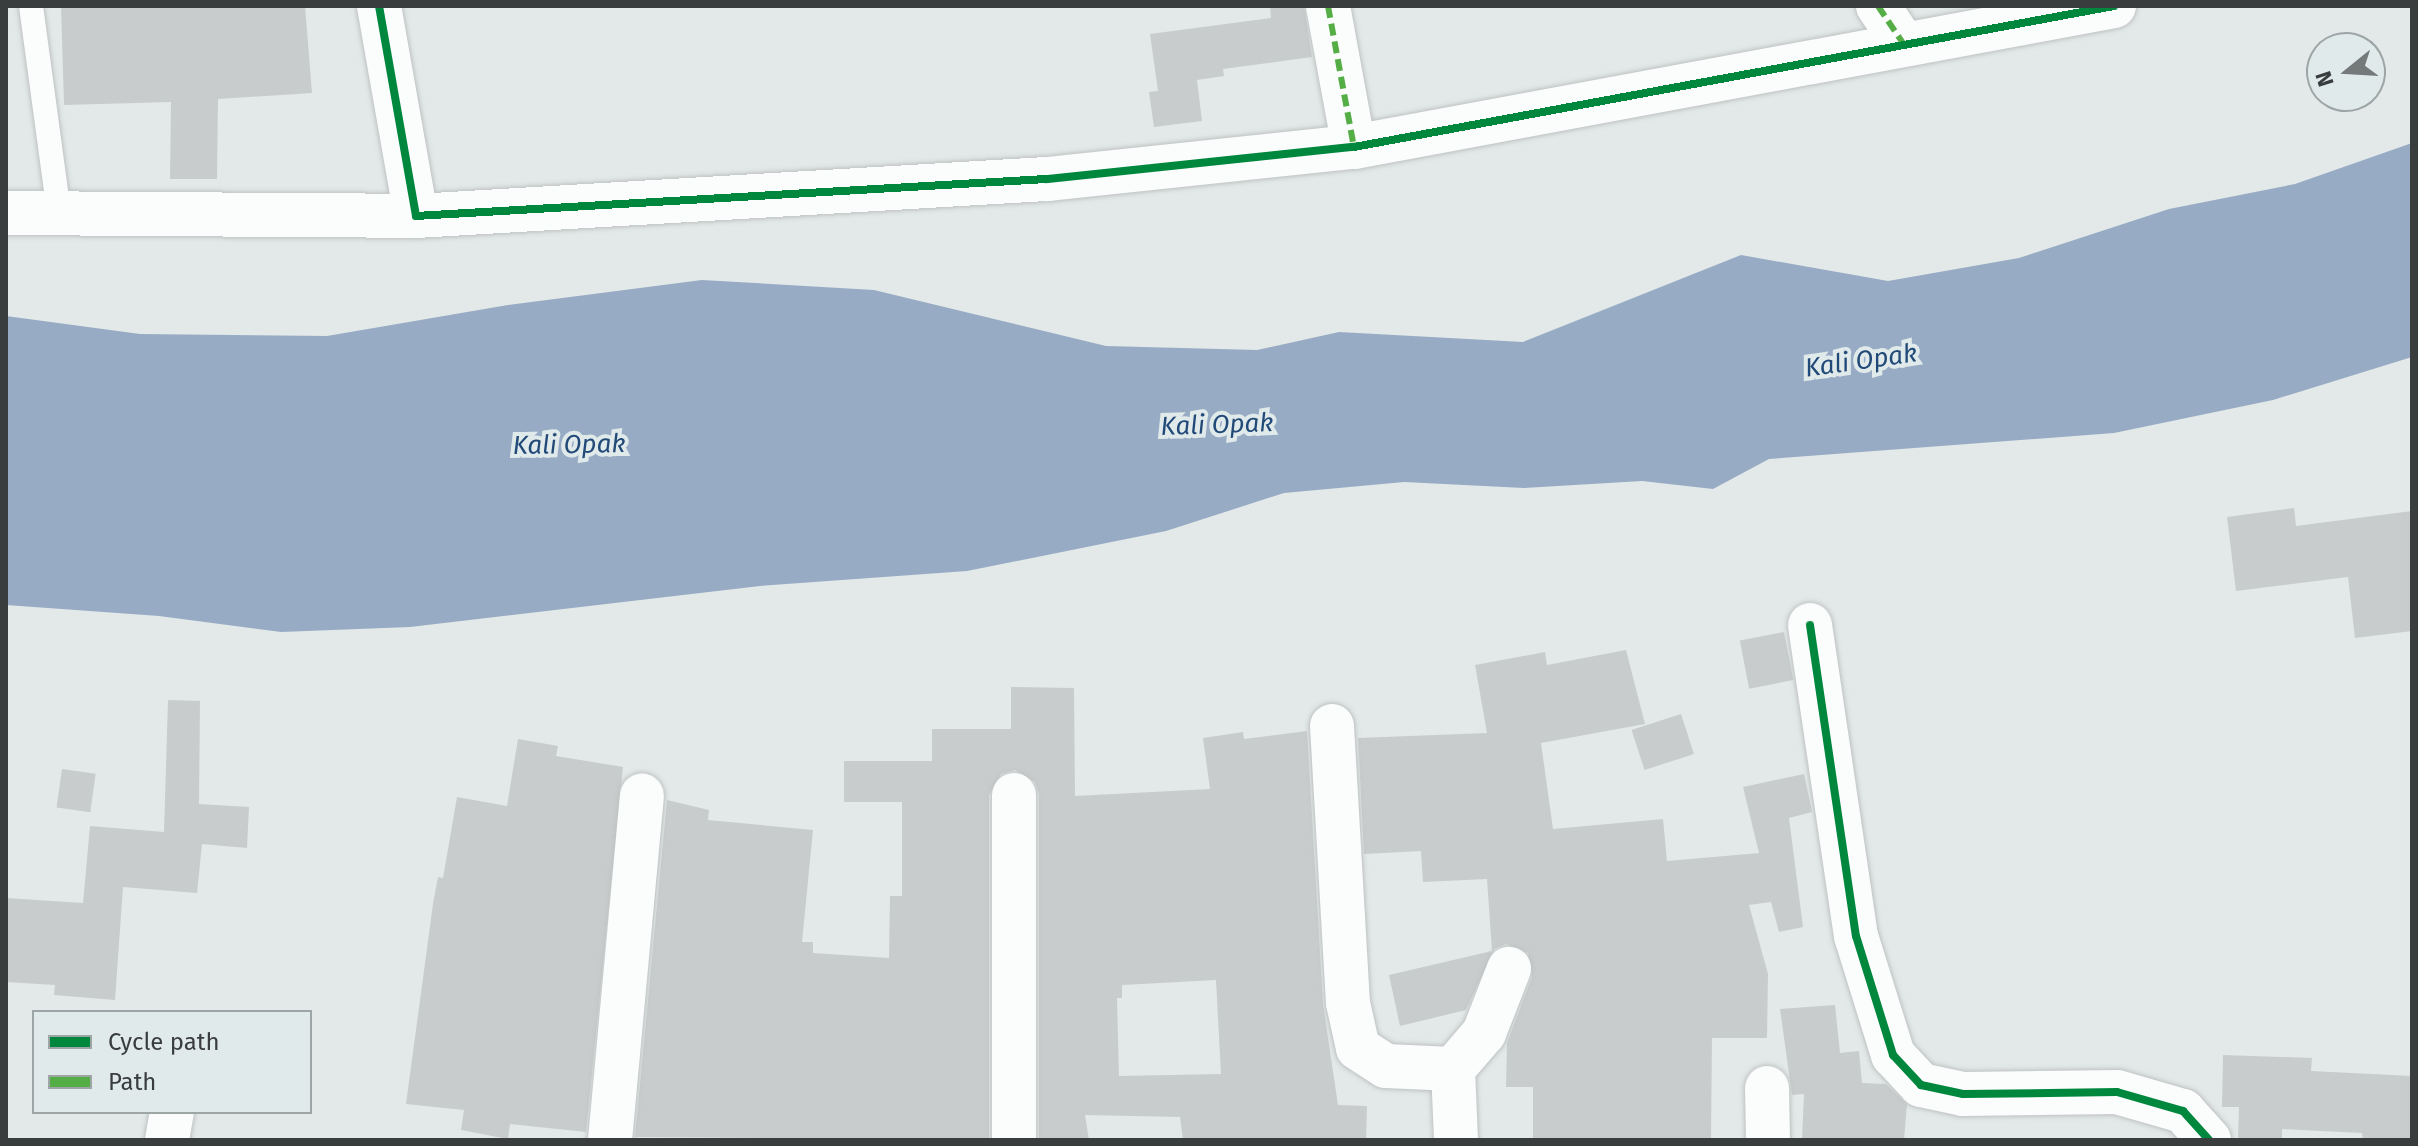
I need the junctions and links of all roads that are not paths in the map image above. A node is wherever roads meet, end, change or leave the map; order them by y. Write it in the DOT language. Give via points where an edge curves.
graph roads {
  1 [pos="31,6"];
  2 [pos="379,6"];
  3 [pos="1328,6"];
  4 [pos="1878,6"];
  5 [pos="2114,6"];
  6 [pos="1903,43"];
  7 [pos="1354,147"];
  8 [pos="6,213"];
  9 [pos="59,213"];
  10 [pos="416,216"];
  11 [pos="1810,625"];
  12 [pos="1332,726"];
  13 [pos="642,795"];
  14 [pos="1014,795"];
  15 [pos="1509,969"];
  16 [pos="1453,1069"];
  17 [pos="1767,1088"];
  18 [pos="172,1114"];
  19 [pos="167,1140"];
  20 [pos="610,1140"];
  21 [pos="1014,1140"];
  22 [pos="1456,1140"];
  23 [pos="1768,1140"];
  24 [pos="2209,1140"];
  1 -- 9 [label="lane"];
  2 -- 10 [label="street"];
  3 -- 7 [label="street"];
  4 -- 6 [label="street"];
  5 -- 6 [label="street"];
  6 -- 7 [label="street"];
  7 -- 10 [label="street" via="1047,179"];
  8 -- 9 [label="street"];
  9 -- 10 [label="street"];
  11 -- 24 [label="street" via="1856,936 1893,1055 1921,1085 1963,1094 2117,1092 2183,1111"];
  12 -- 16 [label="street" via="1348,1003 1358,1048 1386,1066"];
  13 -- 20 [label="street"];
  14 -- 21 [label="street"];
  15 -- 16 [label="street" via="1484,1033"];
  16 -- 22 [label="street"];
  17 -- 23 [label="street"];
  18 -- 19 [label="street"];
}
